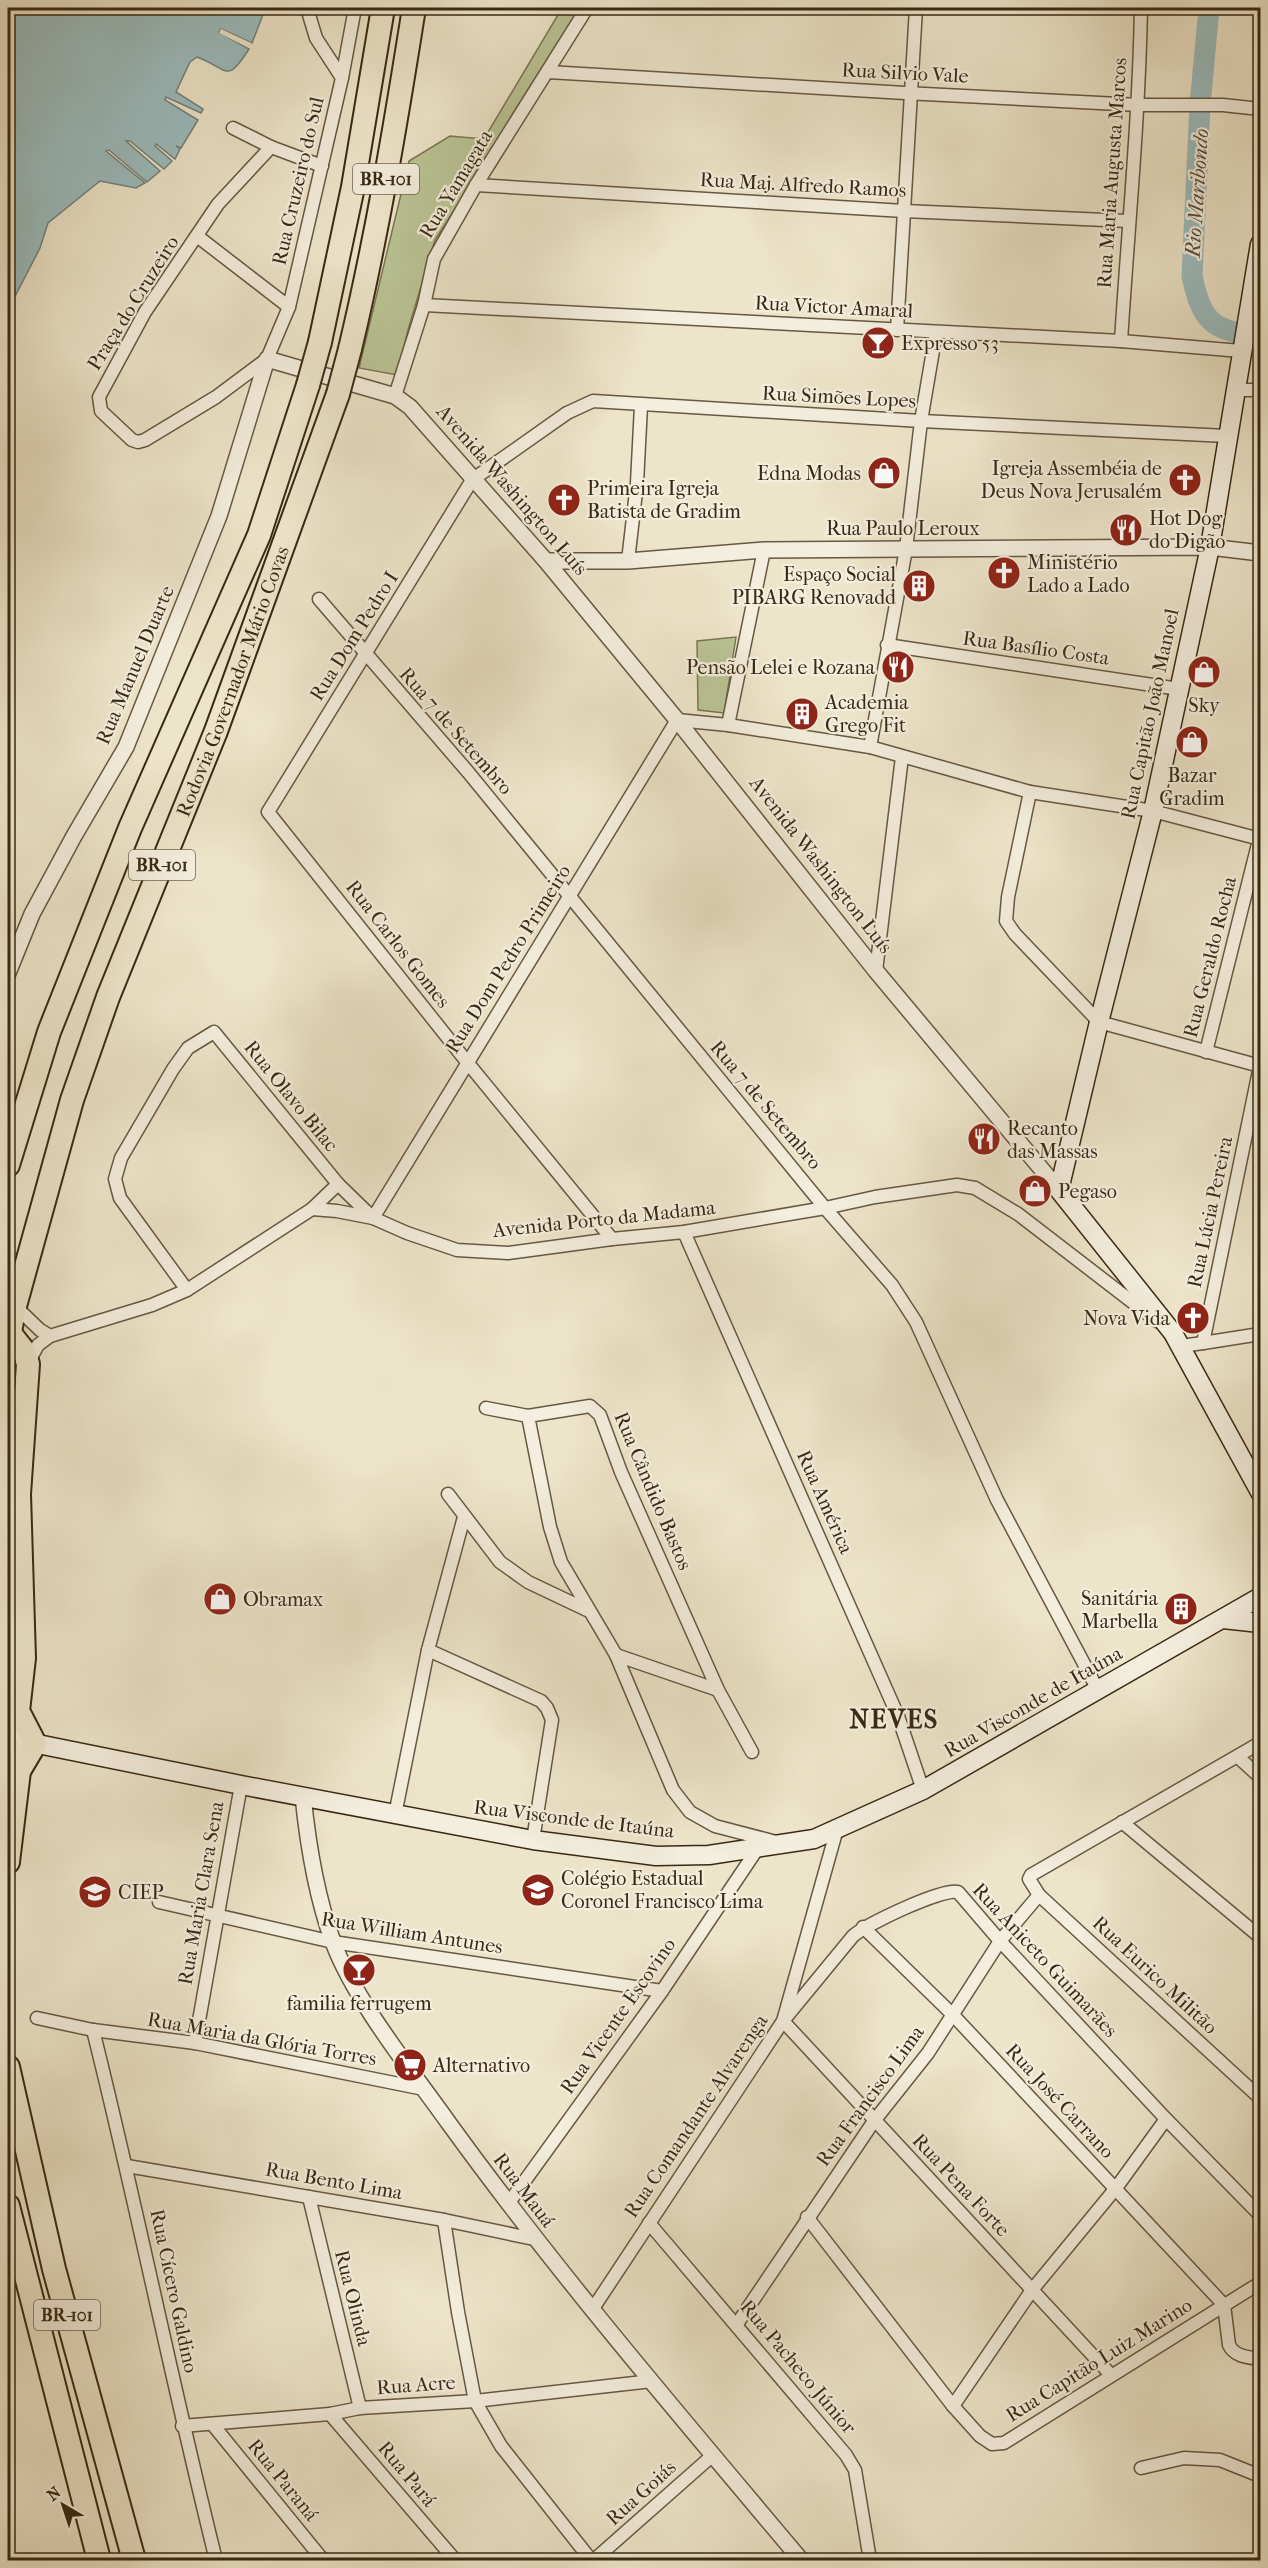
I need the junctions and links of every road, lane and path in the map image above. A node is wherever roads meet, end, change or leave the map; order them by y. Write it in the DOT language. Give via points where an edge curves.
graph roads {
  1 [pos="307,8"];
  2 [pos="355,8"];
  3 [pos="382,8"];
  4 [pos="414,8"];
  5 [pos="587,8"];
  6 [pos="916,8"];
  7 [pos="1141,8"];
  8 [pos="548,72"];
  9 [pos="342,78"];
  10 [pos="910,94"];
  11 [pos="1139,105"];
  12 [pos="1260,109"];
  13 [pos="233,128"];
  14 [pos="272,147"];
  15 [pos="322,166"];
  16 [pos="476,185"];
  17 [pos="904,211"];
  18 [pos="1128,221"];
  19 [pos="197,236"];
  20 [pos="1260,243"];
  21 [pos="1257,286"];
  22 [pos="424,305"];
  23 [pos="289,307"];
  24 [pos="897,330"];
  25 [pos="936,333"];
  26 [pos="1244,338"];
  27 [pos="1121,341"];
  28 [pos="267,359"];
  29 [pos="1235,390"];
  30 [pos="1260,390"];
  31 [pos="395,396"];
  32 [pos="641,406"];
  33 [pos="921,421"];
  34 [pos="1227,436"];
  35 [pos="472,480"];
  36 [pos="1210,547"];
  37 [pos="906,549"];
  38 [pos="764,550"];
  39 [pos="1260,553"];
  40 [pos="546,561"];
  41 [pos="628,561"];
  42 [pos="319,599"];
  43 [pos="887,645"];
  44 [pos="365,655"];
  45 [pos="1179,689"];
  46 [pos="677,720"];
  47 [pos="728,725"];
  48 [pos="870,747"];
  49 [pos="902,757"];
  50 [pos="1030,792"];
  51 [pos="1153,811"];
  52 [pos="268,812"];
  53 [pos="1260,838"];
  54 [pos="569,898"];
  55 [pos="876,971"];
  56 [pos="8,973"];
  57 [pos="1099,1022"];
  58 [pos="1206,1052"];
  59 [pos="467,1062"];
  60 [pos="1260,1066"];
  61 [pos="8,1165"];
  62 [pos="338,1184"];
  63 [pos="1059,1190"];
  64 [pos="825,1208"];
  65 [pos="312,1209"];
  66 [pos="373,1218"];
  67 [pos="684,1232"];
  68 [pos="612,1239"];
  69 [pos="187,1290"];
  70 [pos="15,1306"];
  71 [pos="1260,1334"];
  72 [pos="50,1336"];
  73 [pos="8,1337"];
  74 [pos="1177,1339"];
  75 [pos="1203,1343"];
  76 [pos="28,1364"];
  77 [pos="486,1408"];
  78 [pos="528,1416"];
  79 [pos="1260,1492"];
  80 [pos="448,1494"];
  81 [pos="464,1518"];
  82 [pos="1260,1598"];
  83 [pos="587,1610"];
  84 [pos="1221,1619"];
  85 [pos="1260,1623"];
  86 [pos="428,1650"];
  87 [pos="616,1655"];
  88 [pos="718,1690"];
  89 [pos="1099,1692"];
  90 [pos="13,1721"];
  91 [pos="8,1738"];
  92 [pos="1260,1743"];
  93 [pos="35,1744"];
  94 [pos="8,1745"];
  95 [pos="752,1752"];
  96 [pos="1238,1757"];
  97 [pos="19,1771"];
  98 [pos="1260,1777"];
  99 [pos="241,1785"];
  100 [pos="923,1790"];
  101 [pos="303,1796"];
  102 [pos="395,1815"];
  103 [pos="1122,1822"];
  104 [pos="837,1829"];
  105 [pos="533,1840"];
  106 [pos="786,1845"];
  107 [pos="758,1848"];
  108 [pos="8,1862"];
  109 [pos="1039,1894"];
  110 [pos="159,1902"];
  111 [pos="219,1914"];
  112 [pos="863,1928"];
  113 [pos="1260,1937"];
  114 [pos="1000,1941"];
  115 [pos="333,1942"];
  116 [pos="662,1990"];
  117 [pos="953,2015"];
  118 [pos="37,2018"];
  119 [pos="783,2021"];
  120 [pos="93,2030"];
  121 [pos="195,2043"];
  122 [pos="8,2067"];
  123 [pos="424,2089"];
  124 [pos="1260,2098"];
  125 [pos="1166,2119"];
  126 [pos="874,2121"];
  127 [pos="127,2166"];
  128 [pos="1116,2188"];
  129 [pos="309,2197"];
  130 [pos="508,2204"];
  131 [pos="8,2206"];
  132 [pos="1260,2215"];
  133 [pos="807,2217"];
  134 [pos="444,2220"];
  135 [pos="649,2223"];
  136 [pos="534,2239"];
  137 [pos="1260,2283"];
  138 [pos="1032,2290"];
  139 [pos="1224,2305"];
  140 [pos="592,2310"];
  141 [pos="737,2324"];
  142 [pos="1260,2359"];
  143 [pos="1111,2375"];
  144 [pos="652,2381"];
  145 [pos="476,2401"];
  146 [pos="953,2406"];
  147 [pos="360,2408"];
  148 [pos="330,2414"];
  149 [pos="213,2425"];
  150 [pos="182,2426"];
  151 [pos="713,2455"];
  152 [pos="1141,2468"];
  153 [pos="1260,2476"];
  154 [pos="99,2560"];
  155 [pos="134,2560"];
  156 [pos="216,2560"];
  157 [pos="323,2560"];
  158 [pos="455,2560"];
  159 [pos="592,2560"];
  160 [pos="801,2560"];
  161 [pos="870,2560"];
  1 -- 9 [label="street" via="316,38"];
  2 -- 9 [label="street, Rua Cruzeiro do Sul"];
  3 -- 61 [label="highway, Rodovia Governador Mário Covas / BR-101, bridge" via="353,187 308,385 259,535 130,828 49,1032"];
  4 -- 70 [label="highway, Rodovia Governador Mário Covas / BR-101, bridge" via="369,269 338,394 216,731 101,1018 72,1100"];
  5 -- 8 [label="street, Rua Yamagata"];
  6 -- 10 [label="street"];
  7 -- 11 [label="street, Rua Maria Augusta Marcos"];
  8 -- 10 [label="street, Rua Silvio Vale"];
  8 -- 16 [label="street, Rua Yamagata"];
  9 -- 15 [label="street, Rua Cruzeiro do Sul"];
  10 -- 11 [label="street, Rua Silvio Vale"];
  10 -- 17 [label="street"];
  11 -- 12 [label="street, Rua Silvio Vale"];
  11 -- 18 [label="street, Rua Maria Augusta Marcos"];
  13 -- 14 [label="street"];
  14 -- 15 [label="street"];
  14 -- 19 [label="street, Praça do Cruzeiro" via="218,204"];
  15 -- 23 [label="street, Rua Cruzeiro do Sul"];
  16 -- 17 [label="street, Rua Maj. Alfredo Ramos"];
  16 -- 22 [label="street, Rua Yamagata" via="434,259"];
  17 -- 18 [label="street, Rua Maj. Alfredo Ramos"];
  17 -- 24 [label="street"];
  18 -- 27 [label="street, Rua Maria Augusta Marcos"];
  19 -- 23 [label="street"];
  19 -- 28 [label="street, Praça do Cruzeiro" via="135,331 99,397 101,411 132,440 145,440 216,397"];
  20 -- 21 [label="main road, Rua Capitão João Manoel"];
  21 -- 26 [label="main road, Rua Capitão João Manoel"];
  22 -- 24 [label="street, Rua Victor Amaral"];
  22 -- 31 [label="street, Rua Yamagata"];
  23 -- 28 [label="street, Rua Cruzeiro do Sul"];
  24 -- 25 [label="street, Rua Victor Amaral"];
  25 -- 27 [label="street, Rua Victor Amaral"];
  25 -- 33 [label="street"];
  26 -- 27 [label="street, Rua Victor Amaral"];
  26 -- 29 [label="main road, Rua Capitão João Manoel"];
  28 -- 31 [label="street, Avenida Washington Luís"];
  28 -- 56 [label="street, Rua Manuel Duarte" via="219,516 126,747 32,914"];
  29 -- 30 [label="street"];
  29 -- 34 [label="main road, Rua Capitão João Manoel"];
  31 -- 35 [label="street, Avenida Washington Luís" via="410,407"];
  32 -- 33 [label="street, Rua Simões Lopes"];
  32 -- 35 [label="street, Rua Simões Lopes" via="607,400 582,405"];
  32 -- 41 [label="street"];
  33 -- 34 [label="street, Rua Simões Lopes"];
  33 -- 37 [label="street"];
  34 -- 36 [label="main road, Rua Capitão João Manoel"];
  35 -- 40 [label="street, Avenida Washington Luís"];
  35 -- 44 [label="street, Rua Dom Pedro I"];
  36 -- 37 [label="street, Rua Paulo Leroux"];
  36 -- 39 [label="street, Rua Paulo Leroux"];
  36 -- 45 [label="main road, Rua Capitão João Manoel"];
  37 -- 38 [label="street, Rua Paulo Leroux"];
  37 -- 43 [label="street"];
  38 -- 41 [label="street, Rua Paulo Leroux"];
  38 -- 47 [label="street"];
  40 -- 41 [label="street, Rua Paulo Leroux"];
  40 -- 46 [label="street, Avenida Washington Luís"];
  42 -- 44 [label="street, Rua 7 de Setembro"];
  43 -- 45 [label="street, Rua Basílio Costa"];
  43 -- 48 [label="street"];
  44 -- 52 [label="street, Rua Dom Pedro I"];
  44 -- 54 [label="street, Rua 7 de Setembro" via="468,772"];
  45 -- 51 [label="main road, Rua Capitão João Manoel"];
  46 -- 47 [label="street"];
  46 -- 54 [label="street, Rua Dom Pedro Primeiro"];
  46 -- 55 [label="street, Avenida Washington Luís"];
  47 -- 48 [label="street"];
  48 -- 49 [label="street"];
  49 -- 50 [label="street"];
  49 -- 55 [label="street"];
  50 -- 51 [label="street"];
  50 -- 57 [label="street" via="1006,921"];
  51 -- 53 [label="street"];
  51 -- 57 [label="main road, Rua Capitão João Manoel"];
  52 -- 59 [label="street, Rua Carlos Gomes"];
  53 -- 58 [label="street, Rua Geraldo Rocha"];
  54 -- 59 [label="street, Rua Dom Pedro Primeiro"];
  54 -- 64 [label="street, Rua 7 de Setembro"];
  55 -- 63 [label="street, Avenida Washington Luís"];
  57 -- 58 [label="street"];
  57 -- 63 [label="main road, Rua Capitão João Manoel"];
  58 -- 60 [label="street"];
  59 -- 66 [label="street, Rua Dom Pedro Primeiro"];
  59 -- 68 [label="street, Rua Carlos Gomes"];
  60 -- 75 [label="street, Rua Lúcia Pereira"];
  62 -- 65 [label="street"];
  62 -- 66 [label="street, Avenida Porto da Madama"];
  62 -- 69 [label="street, Rua Olavo Bilac" via="214,1032 188,1048 121,1158 115,1179 120,1198"];
  63 -- 74 [label="main road, Avenida Washington Luís"];
  64 -- 67 [label="street, Avenida Porto da Madama"];
  64 -- 74 [label="street, Avenida Porto da Madama" via="957,1185 975,1188 1018,1214"];
  64 -- 89 [label="street, Rua 7 de Setembro" via="892,1285 916,1322 997,1500"];
  65 -- 66 [label="street"];
  65 -- 69 [label="street"];
  66 -- 68 [label="street, Avenida Porto da Madama" via="457,1250 508,1253"];
  67 -- 68 [label="street, Avenida Porto da Madama"];
  67 -- 100 [label="street, Rua América" via="898,1716"];
  69 -- 72 [label="street" via="152,1305"];
  70 -- 72 [label="street"];
  70 -- 73 [label="highway, Rodovia Governador Mário Covas / BR-101"];
  71 -- 75 [label="street"];
  72 -- 76 [label="street" via="38,1345"];
  73 -- 76 [label="highway" via="24,1351"];
  74 -- 75 [label="street"];
  74 -- 79 [label="main road, Avenida Washington Luís"];
  76 -- 90 [label="highway" via="19,1494 24,1658"];
  77 -- 78 [label="street"];
  78 -- 83 [label="street" via="550,1527 561,1562"];
  78 -- 88 [label="street, Rua Cândido Bastos" via="590,1406 596,1409"];
  80 -- 81 [label="street"];
  81 -- 83 [label="street" via="500,1562 528,1582"];
  81 -- 86 [label="street"];
  82 -- 84 [label="main road, Rua Visconde de Itaúna"];
  83 -- 87 [label="street"];
  84 -- 85 [label="main road"];
  84 -- 89 [label="main road, Rua Visconde de Itaúna"];
  86 -- 102 [label="street"];
  86 -- 105 [label="street" via="547,1707 552,1720"];
  87 -- 88 [label="street"];
  87 -- 106 [label="street" via="673,1790 690,1812 715,1826"];
  88 -- 95 [label="street, Rua Cândido Bastos"];
  89 -- 100 [label="main road, Rua Visconde de Itaúna"];
  90 -- 93 [label="highway"];
  91 -- 93 [label="main road, Rua Visconde de Itaúna"];
  92 -- 96 [label="street"];
  93 -- 97 [label="highway"];
  93 -- 99 [label="main road, Rua Visconde de Itaúna"];
  94 -- 97 [label="highway"];
  96 -- 98 [label="street"];
  96 -- 103 [label="street"];
  97 -- 108 [label="highway"];
  99 -- 101 [label="main road, Rua Visconde de Itaúna"];
  99 -- 111 [label="street, Rua Maria Clara Sena"];
  100 -- 104 [label="main road, Rua Visconde de Itaúna"];
  101 -- 102 [label="main road, Rua Visconde de Itaúna"];
  101 -- 115 [label="street, Rua Mauá" via="316,1883"];
  102 -- 105 [label="main road, Rua Visconde de Itaúna"];
  103 -- 109 [label="street, Rua Eurico Militão" via="1031,1875 1030,1882"];
  103 -- 113 [label="street"];
  104 -- 106 [label="main road, Rua Visconde de Itaúna"];
  104 -- 119 [label="street, Rua Comandante Alvarenga"];
  105 -- 107 [label="main road, Rua Visconde de Itaúna" via="656,1856 709,1855"];
  106 -- 107 [label="main road, Rua Visconde de Itaúna"];
  107 -- 116 [label="street, Rua Vicente Escovino"];
  109 -- 114 [label="street, Rua Francisco Lima"];
  109 -- 124 [label="street, Rua Eurico Militão"];
  110 -- 111 [label="street, Rua William Antunes"];
  111 -- 115 [label="street, Rua William Antunes"];
  111 -- 121 [label="street, Rua Maria Clara Sena"];
  112 -- 114 [label="street, Rua Aniceto Guimarães" via="952,1891 964,1896"];
  112 -- 117 [label="street, Rua José Carrano"];
  112 -- 119 [label="street, Rua Aniceto Guimarães"];
  114 -- 117 [label="street, Rua Francisco Lima"];
  114 -- 125 [label="street, Rua Aniceto Guimarães"];
  115 -- 116 [label="street, Rua William Antunes"];
  115 -- 123 [label="street, Rua Mauá" via="352,1980"];
  116 -- 130 [label="street, Rua Vicente Escovino"];
  117 -- 126 [label="street, Rua Francisco Lima"];
  117 -- 128 [label="street, Rua José Carrano"];
  118 -- 120 [label="street, Rua Maria da Glória Torres"];
  119 -- 126 [label="street, Rua Pena Forte"];
  119 -- 135 [label="street, Rua Comandante Alvarenga"];
  120 -- 121 [label="street, Rua Maria da Glória Torres"];
  120 -- 127 [label="street, Rua Cícero Galdino"];
  121 -- 123 [label="street, Rua Maria da Glória Torres"];
  122 -- 155 [label="highway, BR-101" via="54,2270"];
  123 -- 130 [label="street, Rua Mauá"];
  125 -- 128 [label="street"];
  125 -- 132 [label="street, Rua Aniceto Guimarães"];
  126 -- 133 [label="street, Rua Francisco Lima"];
  126 -- 138 [label="street, Rua Pena Forte"];
  127 -- 129 [label="street, Rua Bento Lima"];
  127 -- 150 [label="street, Rua Cícero Galdino"];
  128 -- 138 [label="street"];
  128 -- 139 [label="street, Rua José Carrano"];
  129 -- 134 [label="street, Rua Bento Lima"];
  129 -- 147 [label="street, Rua Olinda"];
  130 -- 136 [label="street, Rua Mauá"];
  131 -- 154 [label="highway, BR-101"];
  133 -- 141 [label="street, Rua Francisco Lima"];
  133 -- 146 [label="street, Rua Capitão Luiz Marino"];
  134 -- 136 [label="street, Rua Bento Lima"];
  134 -- 145 [label="street"];
  135 -- 140 [label="street, Rua Comandante Alvarenga"];
  135 -- 141 [label="street, Rua Pacheco Júnior"];
  136 -- 140 [label="street, Rua Mauá"];
  137 -- 139 [label="street, Rua Capitão Luiz Marino"];
  138 -- 143 [label="street, Rua Pena Forte"];
  138 -- 146 [label="street"];
  139 -- 142 [label="street" via="1232,2351"];
  139 -- 143 [label="street, Rua Capitão Luiz Marino"];
  140 -- 144 [label="street, Rua Mauá"];
  141 -- 161 [label="street, Rua Pacheco Júnior" via="855,2470"];
  143 -- 146 [label="street, Rua Capitão Luiz Marino" via="1004,2443 992,2444 980,2436"];
  144 -- 145 [label="street, Rua Acre"];
  144 -- 151 [label="street, Rua Mauá"];
  145 -- 147 [label="street, Rua Acre"];
  145 -- 159 [label="street" via="506,2454"];
  147 -- 148 [label="street, Rua Acre"];
  148 -- 149 [label="street, Rua Acre"];
  148 -- 158 [label="street, Rua Pará"];
  149 -- 150 [label="street, Rua Acre"];
  149 -- 157 [label="street, Rua Paraná"];
  150 -- 156 [label="street, Rua Cícero Galdino"];
  151 -- 159 [label="street, Rua Goiás"];
  151 -- 160 [label="street, Rua Mauá"];
  152 -- 153 [label="street" via="1184,2458 1220,2460"];
}
